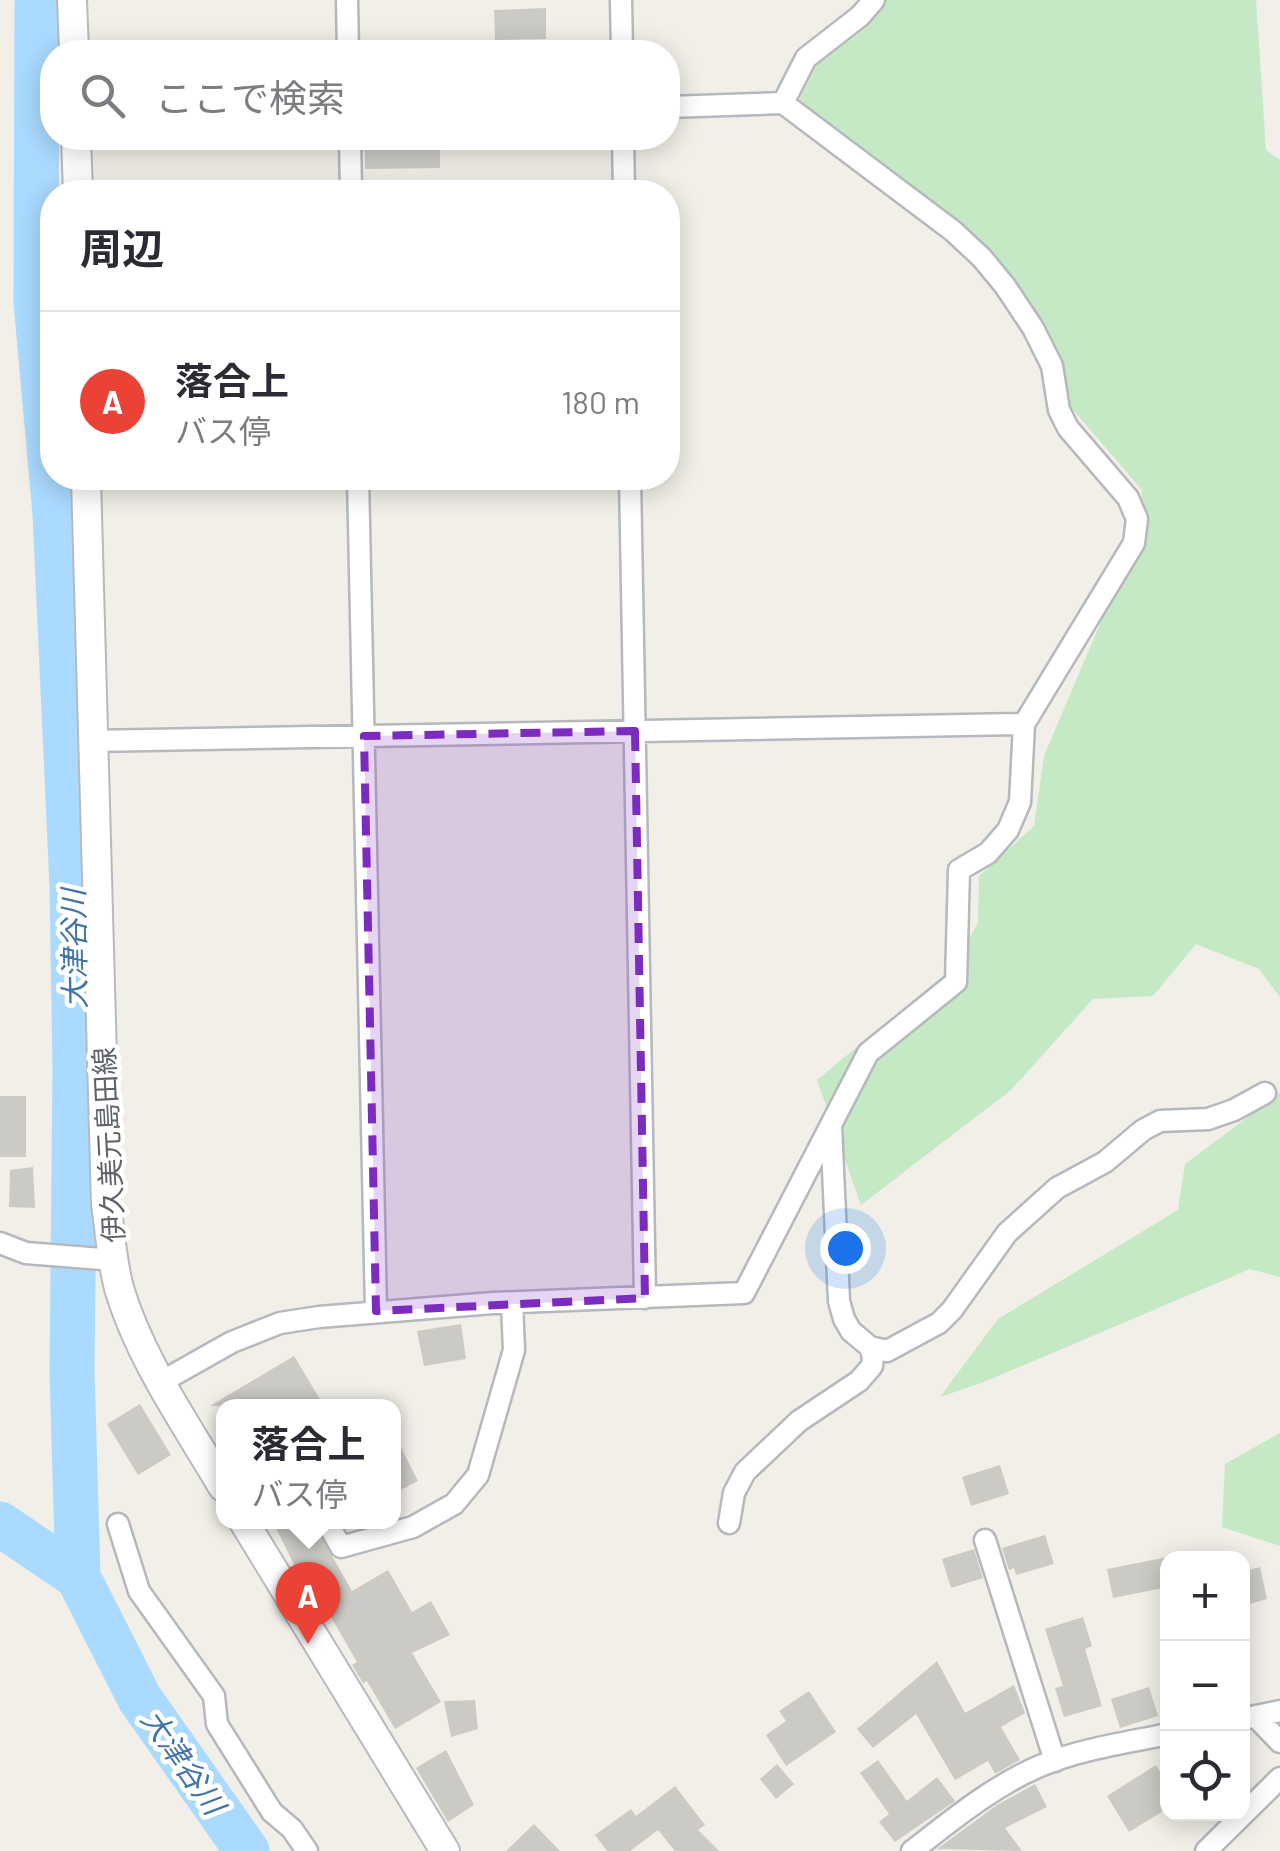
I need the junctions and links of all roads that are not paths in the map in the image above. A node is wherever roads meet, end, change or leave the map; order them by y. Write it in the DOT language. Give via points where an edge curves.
graph roads {
  1 [pos="72,0"];
  2 [pos="347,0"];
  3 [pos="620,0"];
  4 [pos="874,0"];
  5 [pos="74,40"];
  6 [pos="348,40"];
  7 [pos="622,40"];
  8 [pos="783,103"];
  9 [pos="680,107"];
  10 [pos="76,150"];
  11 [pos="350,150"];
  12 [pos="623,150"];
  13 [pos="78,180"];
  14 [pos="352,180"];
  15 [pos="624,180"];
  16 [pos="86,490"];
  17 [pos="358,490"];
  18 [pos="630,490"];
  19 [pos="1024,724"];
  20 [pos="634,730"];
  21 [pos="364,736"];
  22 [pos="93,741"];
  23 [pos="1265,1093"];
  24 [pos="831,1124"];
  25 [pos="0,1243"];
  26 [pos="103,1259"];
  27 [pos="646,1298"];
  28 [pos="512,1304"];
  29 [pos="376,1311"];
  30 [pos="870,1347"];
  31 [pos="161,1382"];
  32 [pos="216,1475"];
  33 [pos="118,1524"];
  34 [pos="729,1524"];
  35 [pos="248,1529"];
  36 [pos="331,1529"];
  37 [pos="985,1540"];
  38 [pos="1280,1711"];
  39 [pos="1250,1717"];
  40 [pos="1250,1718"];
  41 [pos="1160,1736"];
  42 [pos="1280,1742"];
  43 [pos="1055,1761"];
  44 [pos="1280,1778"];
  45 [pos="921,1848"];
  46 [pos="307,1851"];
  47 [pos="444,1851"];
  48 [pos="1206,1851"];
  1 -- 5 [label="main road"];
  2 -- 6 [label="street"];
  3 -- 7 [label="street"];
  4 -- 8 [label="street" via="806,58"];
  8 -- 9 [label="street"];
  8 -- 19 [label="street" via="982,258 1033,328 1052,366 1068,428 1128,498 1137,519 1134,543"];
  10 -- 13 [label="main road"];
  11 -- 14 [label="street"];
  12 -- 15 [label="street"];
  16 -- 22 [label="main road, 伊久美元島田線"];
  17 -- 21 [label="street"];
  18 -- 20 [label="street"];
  19 -- 20 [label="street"];
  19 -- 24 [label="street" via="1020,802 1008,830 988,854 958,870 956,982 868,1052"];
  20 -- 21 [label="street"];
  20 -- 27 [label="street"];
  21 -- 22 [label="street"];
  21 -- 29 [label="street"];
  22 -- 26 [label="main road, 伊久美元島田線"];
  23 -- 30 [label="street" via="1208,1119 1160,1121 1142,1130 1032,1208 939,1323 886,1351"];
  24 -- 27 [label="street" via="744,1293"];
  24 -- 30 [label="street" via="839,1301 844,1319"];
  25 -- 26 [label="street" via="26,1253"];
  26 -- 31 [label="main road, 伊久美元島田線"];
  27 -- 28 [label="street"];
  28 -- 29 [label="street"];
  28 -- 36 [label="street" via="514,1350 478,1474 454,1504 413,1527 341,1547"];
  29 -- 31 [label="street" via="280,1323"];
  30 -- 34 [label="street" via="872,1366 859,1381 799,1422 745,1472"];
  31 -- 32 [label="main road, 伊久美元島田線"];
  33 -- 46 [label="street" via="139,1591 214,1696 216,1724 272,1812"];
  35 -- 47 [label="main road"];
  37 -- 43 [label="street"];
  38 -- 39 [label="street"];
  40 -- 42 [label="street"];
  41 -- 43 [label="street"];
  43 -- 45 [label="street" via="995,1788"];
  44 -- 48 [label="street"];
}
